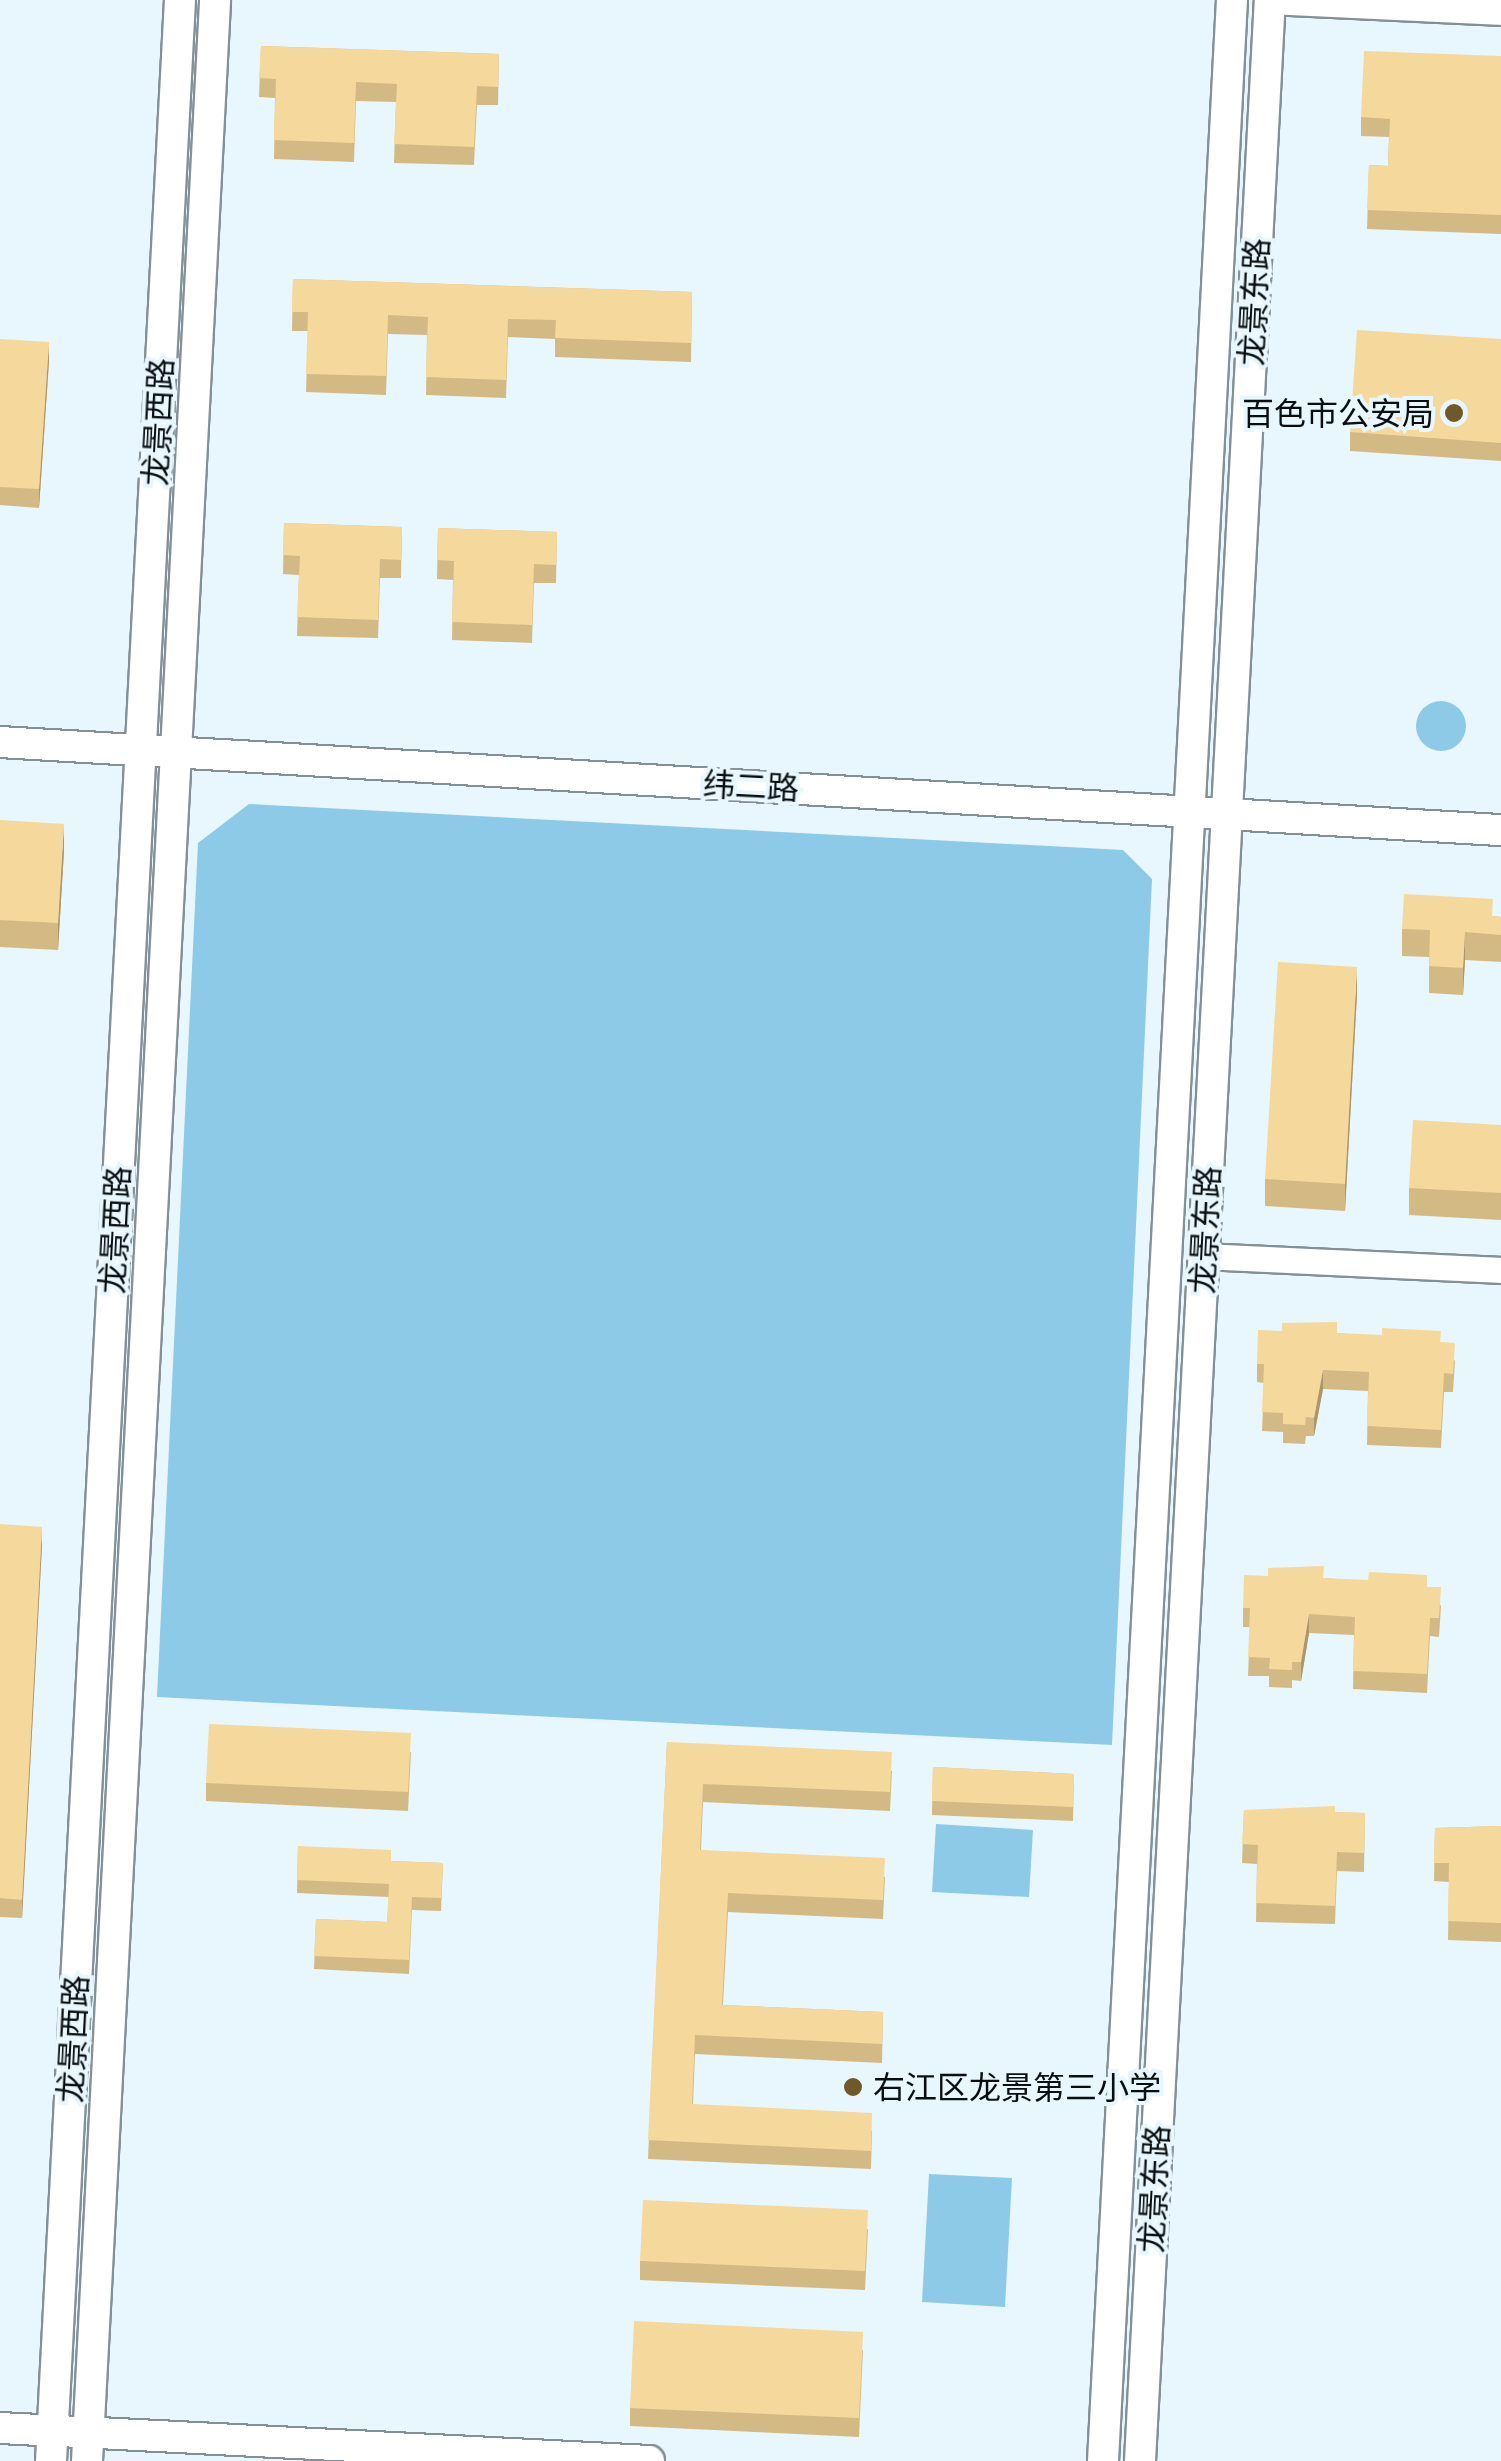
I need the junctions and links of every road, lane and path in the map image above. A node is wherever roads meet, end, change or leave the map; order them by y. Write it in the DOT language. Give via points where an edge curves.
graph roads {
  1 [pos="180,0"];
  2 [pos="215,0"];
  3 [pos="1232,0"];
  4 [pos="1270,1"];
  5 [pos="1501,12"];
  6 [pos="0,742"];
  7 [pos="141,750"];
  8 [pos="176,752"];
  9 [pos="1190,811"];
  10 [pos="1227,813"];
  11 [pos="1501,830"];
  12 [pos="1204,1256"];
  13 [pos="1501,1270"];
  14 [pos="0,2428"];
  15 [pos="51,2446"];
  16 [pos="88,2447"];
  17 [pos="650,2461"];
  18 [pos="1103,2461"];
  19 [pos="1140,2461"];
  1 -- 7 [label="main road, 龙景西路"];
  2 -- 8 [label="main road, 龙景西路"];
  3 -- 9 [label="main road, 龙景东路"];
  4 -- 5 [label="street"];
  4 -- 10 [label="main road, 龙景东路"];
  6 -- 7 [label="main road, 纬二路"];
  7 -- 8 [label="main road, 纬二路"];
  7 -- 15 [label="main road, 龙景西路"];
  8 -- 9 [label="main road, 纬二路"];
  8 -- 16 [label="main road, 龙景西路"];
  9 -- 10 [label="main road, 纬二路"];
  9 -- 18 [label="main road, 龙景东路"];
  10 -- 11 [label="main road, 纬二路"];
  10 -- 12 [label="main road, 龙景东路"];
  12 -- 13 [label="street"];
  12 -- 19 [label="main road, 龙景东路"];
  14 -- 15 [label="main road"];
  15 -- 16 [label="main road"];
  16 -- 17 [label="main road"];
}
